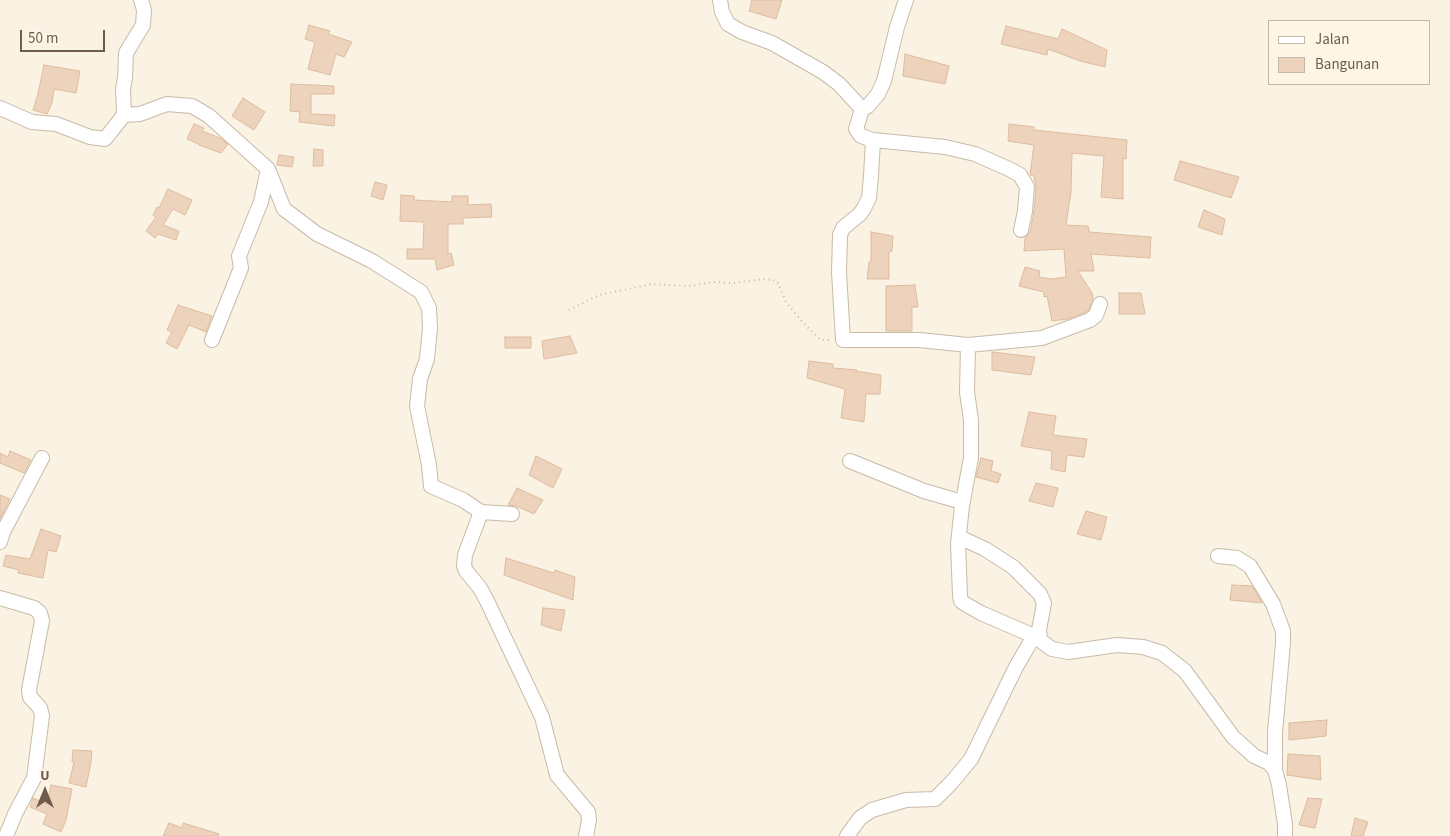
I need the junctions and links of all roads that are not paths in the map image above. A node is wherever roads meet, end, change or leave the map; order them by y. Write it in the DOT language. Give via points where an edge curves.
graph roads {
  1 [pos="154,0"];
  2 [pos="720,0"];
  3 [pos="906,0"];
  4 [pos="143,5"];
  5 [pos="0,108"];
  6 [pos="862,109"];
  7 [pos="124,115"];
  8 [pos="873,140"];
  9 [pos="268,169"];
  10 [pos="1021,230"];
  11 [pos="1100,304"];
  12 [pos="212,340"];
  13 [pos="968,345"];
  14 [pos="42,458"];
  15 [pos="850,462"];
  16 [pos="962,502"];
  17 [pos="481,512"];
  18 [pos="512,514"];
  19 [pos="959,537"];
  20 [pos="0,542"];
  21 [pos="1218,556"];
  22 [pos="0,598"];
  23 [pos="1037,638"];
  24 [pos="1275,770"];
  25 [pos="6,836"];
  26 [pos="586,836"];
  27 [pos="847,836"];
  28 [pos="1285,836"];
  1 -- 4 [label="street"];
  2 -- 6 [label="street" via="728,24 772,43 824,72"];
  3 -- 6 [label="street" via="881,87 868,106"];
  4 -- 7 [label="street" via="142,25 126,53"];
  5 -- 7 [label="street" via="32,122 56,124 104,140"];
  6 -- 8 [label="street" via="857,133"];
  7 -- 9 [label="street" via="140,114 167,104 192,106 209,116"];
  8 -- 10 [label="street" via="945,147 975,154 1009,168 1020,175 1027,187"];
  8 -- 13 [label="street" via="867,202 840,235 843,340 919,340"];
  9 -- 12 [label="street" via="261,202 239,256 241,268"];
  9 -- 17 [label="street" via="284,209 317,234 421,292 429,308 430,328 428,359 420,379 418,406 431,486"];
  11 -- 13 [label="street" via="1090,320 1042,338"];
  13 -- 16 [label="street" via="971,458"];
  14 -- 20 [label="street"];
  15 -- 16 [label="street"];
  16 -- 19 [label="street"];
  17 -- 18 [label="street"];
  17 -- 26 [label="street" via="464,566 487,601 542,717 557,775 588,812"];
  19 -- 23 [label="street" via="1007,563 1040,594 1044,603"];
  19 -- 23 [label="street" via="961,601"];
  21 -- 24 [label="street" via="1237,558 1250,566 1282,626"];
  22 -- 25 [label="street" via="34,608 42,621 29,690 42,716 34,778"];
  23 -- 24 [label="street" via="1052,649 1068,652 1118,645 1162,653 1185,671 1243,748"];
  23 -- 27 [label="street" via="1012,674 971,759 952,782 935,799 906,800 872,810 860,818"];
  24 -- 28 [label="street"];
}
